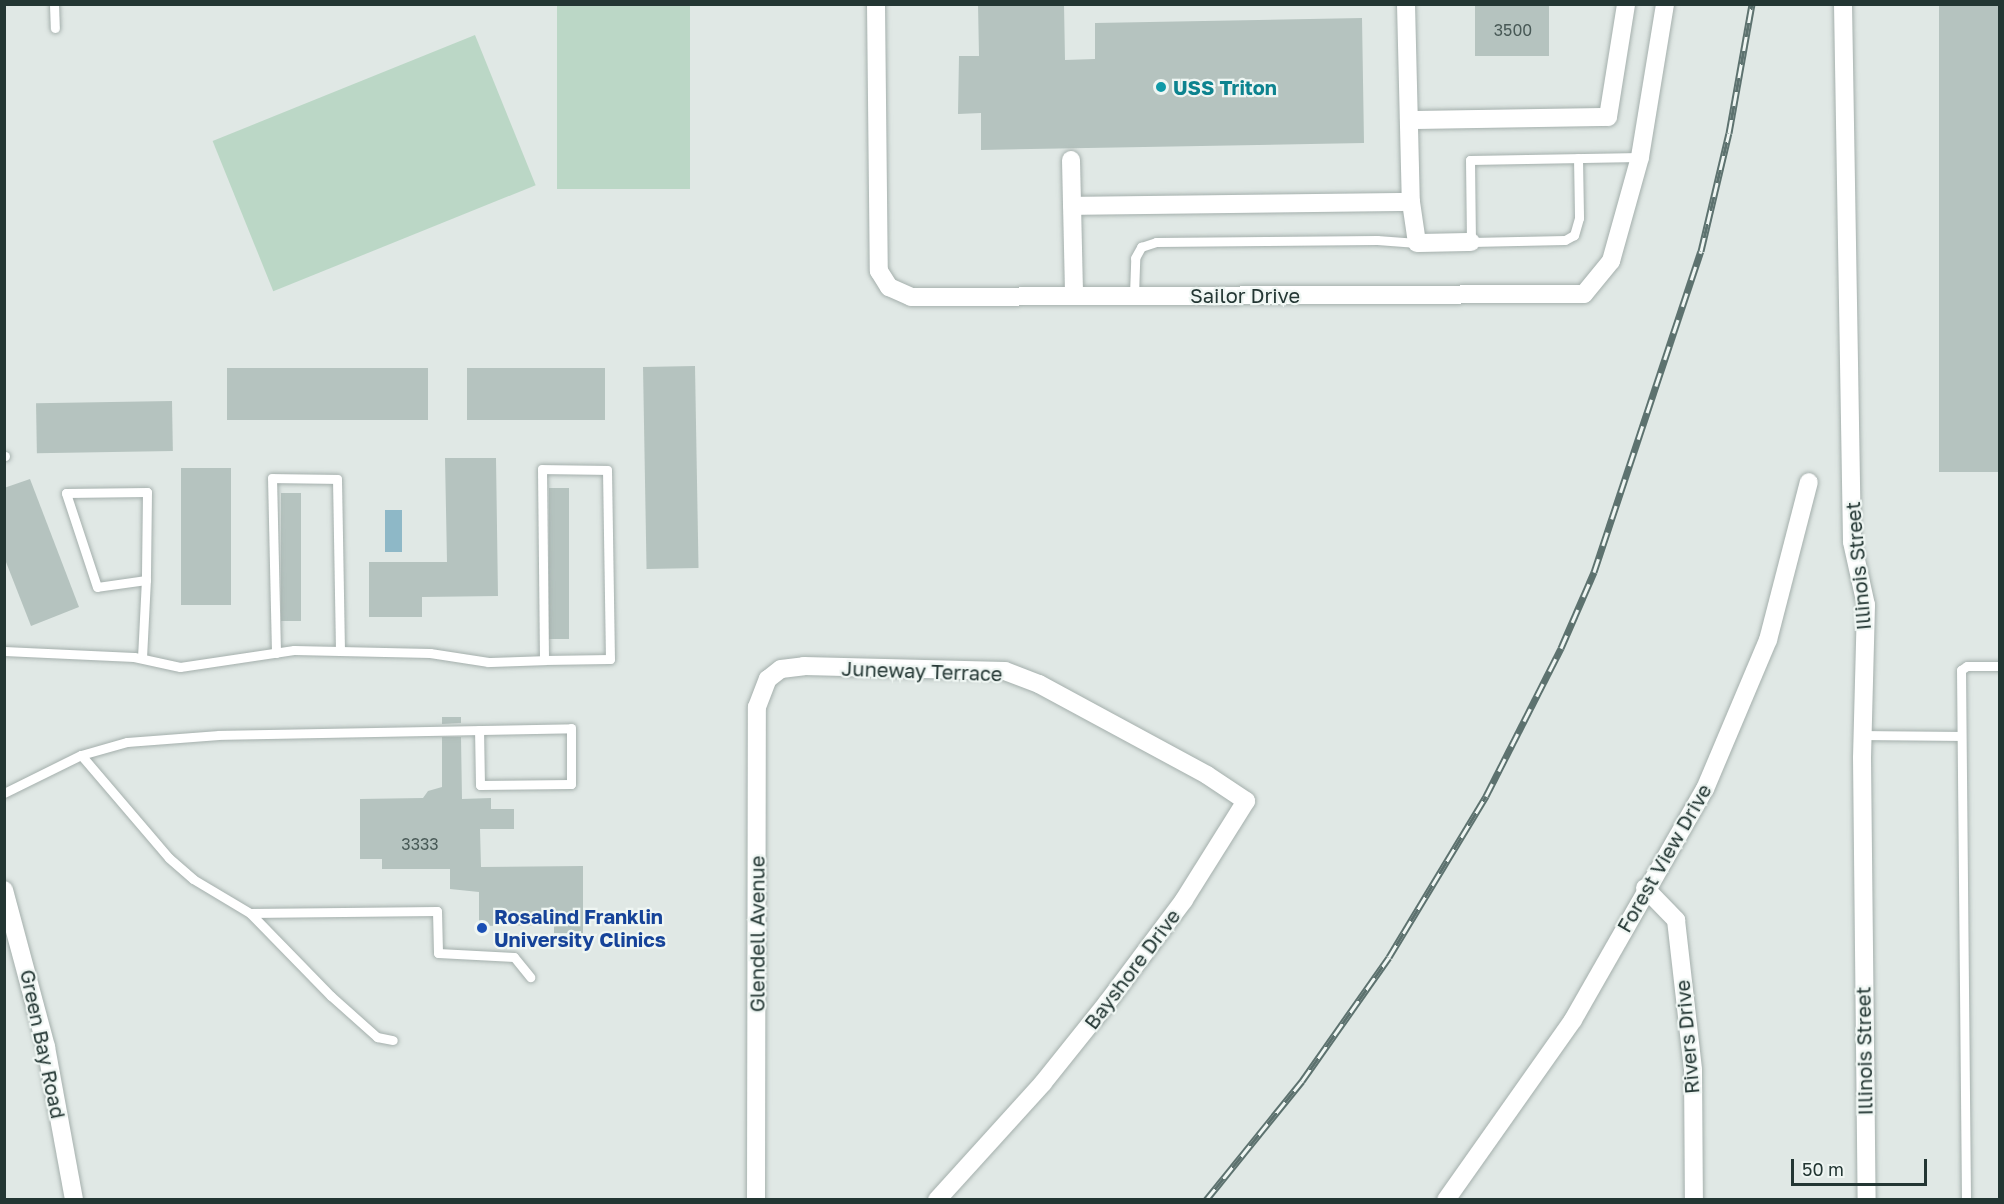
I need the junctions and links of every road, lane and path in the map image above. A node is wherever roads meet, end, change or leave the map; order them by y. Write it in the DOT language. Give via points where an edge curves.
graph roads {
  1 [pos="54,4"];
  2 [pos="876,4"];
  3 [pos="1406,4"];
  4 [pos="1626,4"];
  5 [pos="1665,4"];
  6 [pos="1843,4"];
  7 [pos="55,28"];
  8 [pos="1409,120"];
  9 [pos="1640,157"];
  10 [pos="1578,158"];
  11 [pos="1071,160"];
  12 [pos="1411,202"];
  13 [pos="1072,206"];
  14 [pos="1471,242"];
  15 [pos="1417,243"];
  16 [pos="1134,295"];
  17 [pos="1074,296"];
  18 [pos="1809,482"];
  19 [pos="146,580"];
  20 [pos="4,651"];
  21 [pos="340,651"];
  22 [pos="276,653"];
  23 [pos="142,658"];
  24 [pos="544,660"];
  25 [pos="2000,666"];
  26 [pos="774,674"];
  27 [pos="480,730"];
  28 [pos="1863,735"];
  29 [pos="1961,736"];
  30 [pos="1162,750"];
  31 [pos="81,755"];
  32 [pos="4,793"];
  33 [pos="1645,888"];
  34 [pos="4,890"];
  35 [pos="250,913"];
  36 [pos="530,977"];
  37 [pos="393,1040"];
  38 [pos="74,1200"];
  39 [pos="756,1200"];
  40 [pos="937,1200"];
  41 [pos="1446,1200"];
  42 [pos="1694,1200"];
  43 [pos="1867,1200"];
  44 [pos="1965,1200"];
  1 -- 7 [label="lane"];
  2 -- 17 [label="street, Sailor Drive" via="879,271 889,286 910,297"];
  3 -- 8 [label="street"];
  4 -- 8 [label="street" via="1608,117"];
  5 -- 9 [label="street, Sailor Drive"];
  6 -- 28 [label="street, Illinois Street" via="1852,542 1866,605"];
  8 -- 12 [label="street"];
  9 -- 10 [label="lane"];
  9 -- 16 [label="street, Sailor Drive" via="1611,261 1584,294"];
  10 -- 14 [label="lane" via="1579,218 1574,235 1565,240"];
  10 -- 14 [label="lane" via="1470,160"];
  11 -- 13 [label="street"];
  12 -- 13 [label="street"];
  12 -- 15 [label="street"];
  13 -- 17 [label="street"];
  14 -- 15 [label="street"];
  15 -- 16 [label="lane" via="1156,242 1141,248 1135,258"];
  16 -- 17 [label="street, Sailor Drive"];
  18 -- 33 [label="street, Forest View Drive" via="1768,640 1705,789"];
  19 -- 19 [label="lane" via="147,492 66,493 97,587"];
  19 -- 23 [label="lane"];
  20 -- 23 [label="lane"];
  21 -- 22 [label="lane"];
  21 -- 22 [label="lane" via="337,478 272,478"];
  21 -- 24 [label="lane" via="430,653 488,662"];
  22 -- 23 [label="lane" via="180,667"];
  24 -- 24 [label="lane" via="610,658 607,470 542,469"];
  25 -- 29 [label="lane" via="1967,666 1961,670"];
  26 -- 30 [label="street, Juneway Terrace" via="781,669 804,666 1005,671 1039,684"];
  26 -- 39 [label="street, Glendell Avenue" via="763,684 757,707"];
  27 -- 27 [label="lane" via="480,784 571,784 571,728"];
  27 -- 31 [label="lane" via="184,737 127,742"];
  28 -- 29 [label="lane"];
  28 -- 43 [label="street, Illinois Street"];
  29 -- 44 [label="lane"];
  30 -- 40 [label="street, Bayshore Drive" via="1246,801 1184,900 1107,1003 1043,1083"];
  31 -- 32 [label="lane"];
  31 -- 35 [label="lane" via="170,858 193,879"];
  33 -- 41 [label="street, Forest View Drive" via="1573,1020"];
  33 -- 42 [label="street, Rivers Drive" via="1676,920 1693,1070"];
  34 -- 38 [label="street, Green Bay Road" via="46,1047"];
  35 -- 36 [label="lane" via="437,911 438,953 514,957"];
  35 -- 37 [label="lane" via="377,1037"];
}
